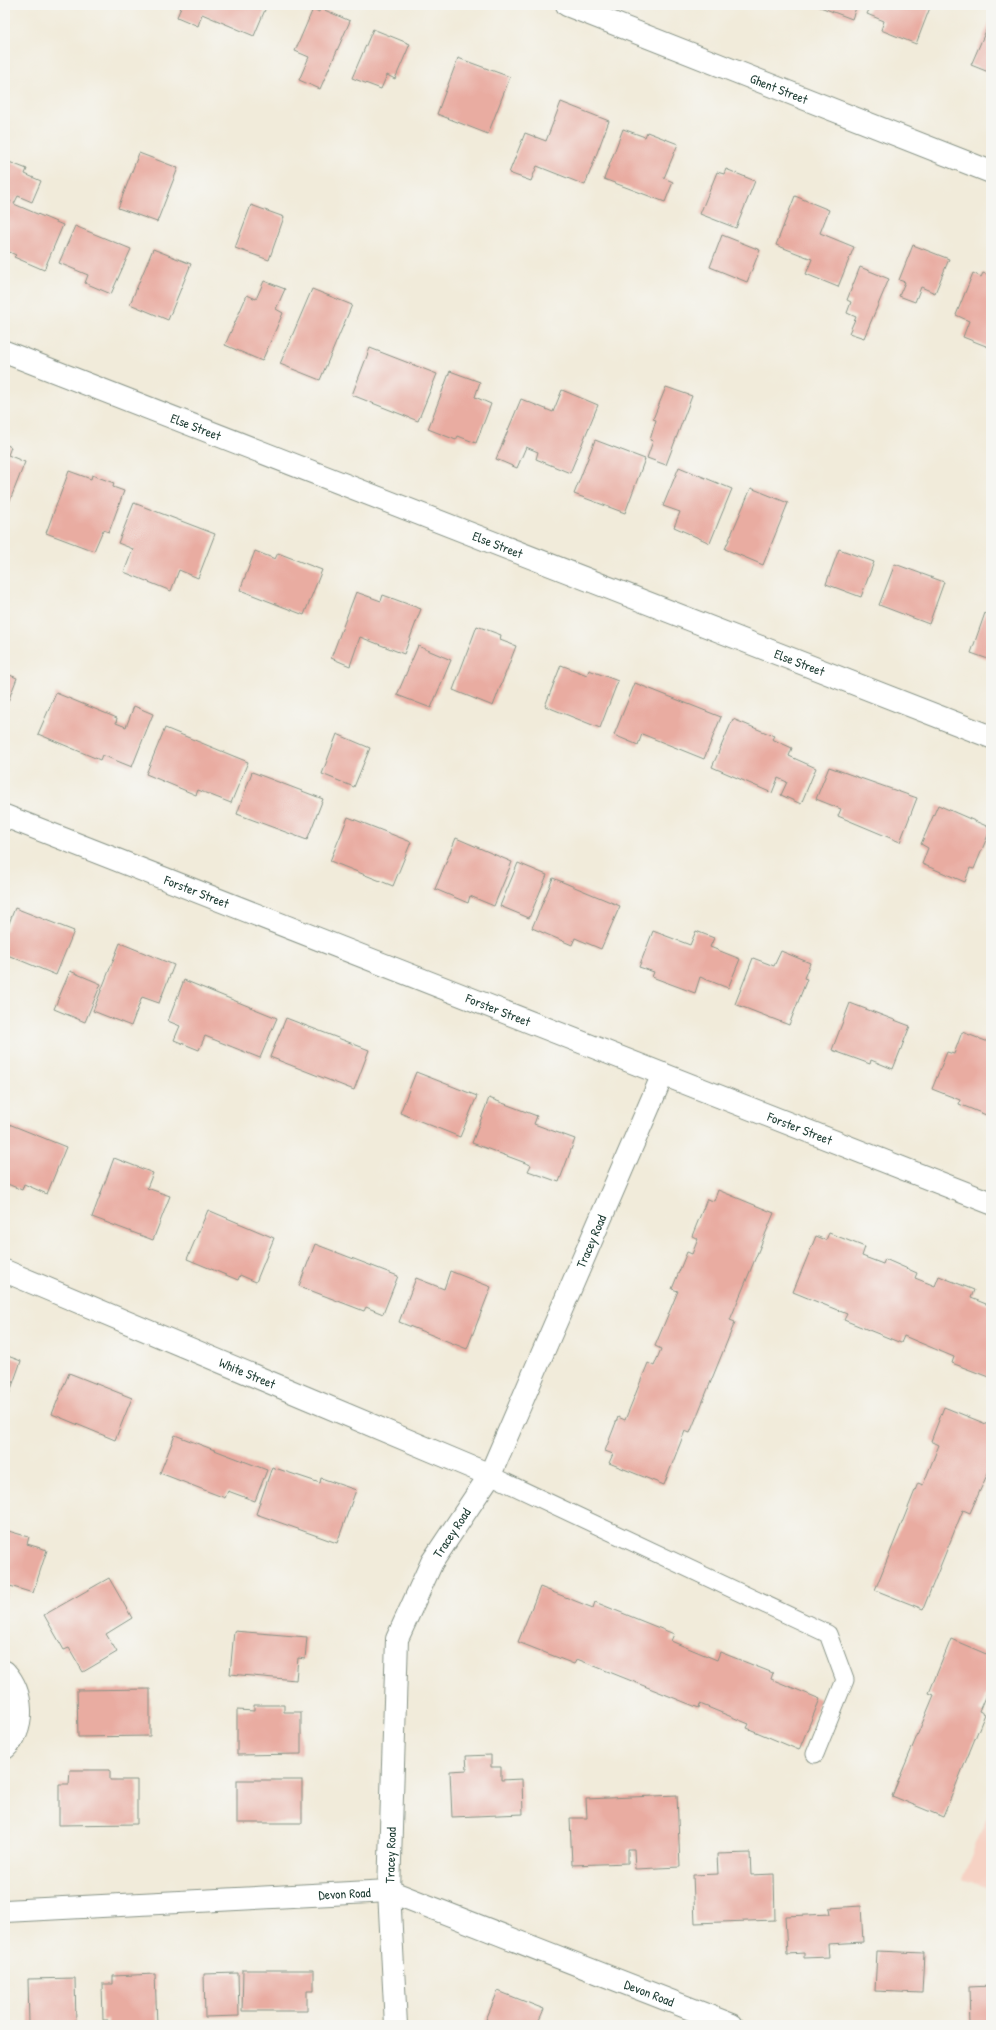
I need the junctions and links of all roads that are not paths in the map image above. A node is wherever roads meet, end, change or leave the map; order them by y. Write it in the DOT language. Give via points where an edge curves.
graph roads {
  1 [pos="567,5"];
  2 [pos="991,172"];
  3 [pos="5,352"];
  4 [pos="991,737"];
  5 [pos="5,816"];
  6 [pos="663,1074"];
  7 [pos="991,1203"];
  8 [pos="5,1271"];
  9 [pos="490,1475"];
  10 [pos="5,1672"];
  11 [pos="5,1748"];
  12 [pos="815,1754"];
  13 [pos="390,1891"];
  14 [pos="5,1911"];
  15 [pos="396,2025"];
  16 [pos="732,2025"];
  1 -- 2 [label="street, Ghent Street"];
  3 -- 4 [label="street, Else Street"];
  5 -- 6 [label="street, Forster Street"];
  6 -- 7 [label="street, Forster Street"];
  6 -- 9 [label="street, Tracey Road"];
  8 -- 9 [label="street, White Street"];
  9 -- 12 [label="lane" via="828,1634 845,1680"];
  9 -- 13 [label="street, Tracey Road" via="432,1562 396,1639"];
  10 -- 11 [label="street" via="12,1680 19,1699 20,1719 10,1743"];
  13 -- 14 [label="street, Devon Road"];
  13 -- 15 [label="street, Tracey Road"];
  13 -- 16 [label="street, Devon Road"];
}
